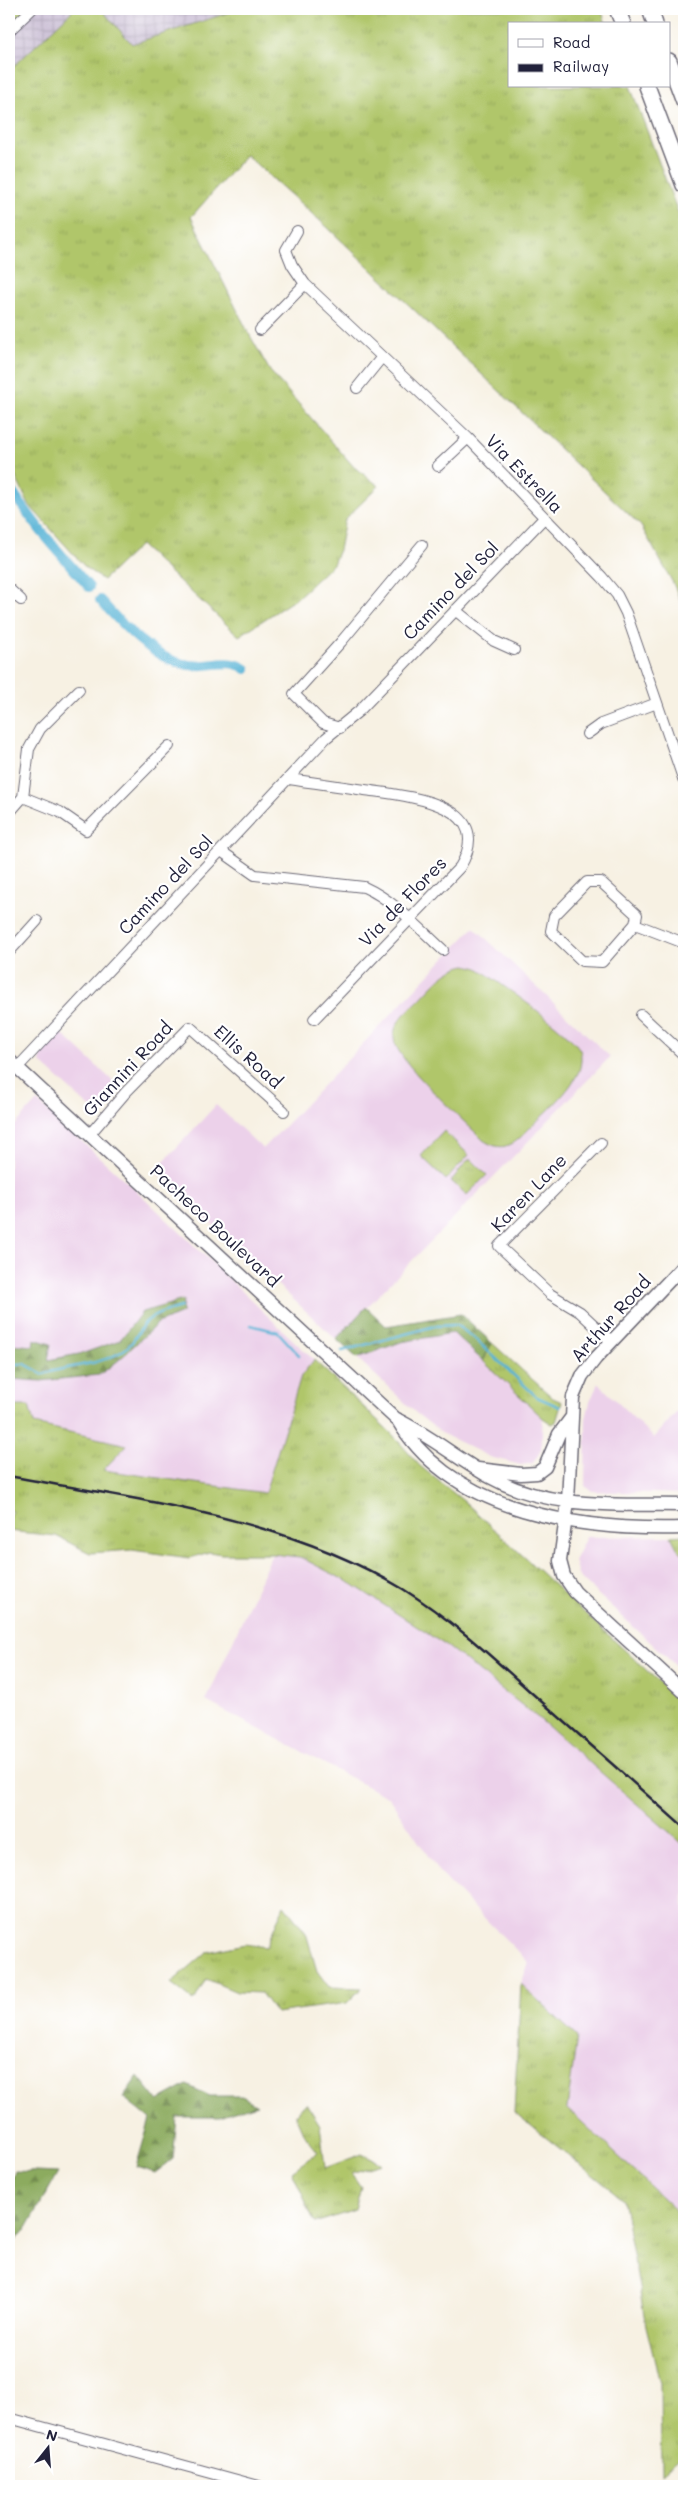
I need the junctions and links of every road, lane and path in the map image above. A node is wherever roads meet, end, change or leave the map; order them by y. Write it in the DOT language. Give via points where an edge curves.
graph roads {
  1 [pos="32,9"];
  2 [pos="618,9"];
  3 [pos="650,9"];
  4 [pos="622,22"];
  5 [pos="654,22"];
  6 [pos="9,31"];
  7 [pos="670,64"];
  8 [pos="648,88"];
  9 [pos="684,101"];
  10 [pos="684,185"];
  11 [pos="297,231"];
  12 [pos="305,284"];
  13 [pos="260,330"];
  14 [pos="382,357"];
  15 [pos="357,388"];
  16 [pos="468,438"];
  17 [pos="438,466"];
  18 [pos="544,518"];
  19 [pos="422,545"];
  20 [pos="9,589"];
  21 [pos="21,600"];
  22 [pos="455,610"];
  23 [pos="514,650"];
  24 [pos="79,690"];
  25 [pos="657,703"];
  26 [pos="340,728"];
  27 [pos="587,734"];
  28 [pos="169,746"];
  29 [pos="289,779"];
  30 [pos="684,781"];
  31 [pos="23,797"];
  32 [pos="9,813"];
  33 [pos="220,851"];
  34 [pos="409,919"];
  35 [pos="37,921"];
  36 [pos="635,924"];
  37 [pos="684,944"];
  38 [pos="443,950"];
  39 [pos="9,952"];
  40 [pos="641,1015"];
  41 [pos="314,1019"];
  42 [pos="190,1027"];
  43 [pos="684,1055"];
  44 [pos="13,1064"];
  45 [pos="284,1111"];
  46 [pos="90,1134"];
  47 [pos="601,1143"];
  48 [pos="684,1265"];
  49 [pos="611,1341"];
  50 [pos="571,1418"];
  51 [pos="396,1419"];
  52 [pos="476,1469"];
  53 [pos="568,1502"];
  54 [pos="684,1505"];
  55 [pos="565,1521"];
  56 [pos="684,1528"];
  57 [pos="684,1692"];
  58 [pos="9,2418"];
  59 [pos="259,2486"];
  1 -- 6 [label="street"];
  2 -- 4 [label="highway"];
  3 -- 5 [label="highway"];
  7 -- 9 [label="highway"];
  8 -- 10 [label="highway"];
  11 -- 12 [label="street, Via Estrella" via="286,250 292,266"];
  12 -- 13 [label="street"];
  12 -- 14 [label="street, Via Estrella"];
  14 -- 15 [label="street"];
  14 -- 16 [label="street, Via Estrella"];
  16 -- 17 [label="street"];
  16 -- 18 [label="street, Via Estrella"];
  18 -- 22 [label="street, Camino del Sol"];
  18 -- 25 [label="street, Via Estrella" via="617,595"];
  19 -- 26 [label="street" via="294,694 323,723"];
  20 -- 21 [label="street"];
  22 -- 23 [label="street" via="494,641"];
  22 -- 26 [label="street, Camino del Sol"];
  24 -- 31 [label="street" via="40,729 29,749"];
  25 -- 27 [label="street" via="601,724"];
  25 -- 30 [label="street, Via Estrella"];
  26 -- 29 [label="street, Camino del Sol" via="326,738"];
  28 -- 31 [label="street" via="86,830 60,812"];
  29 -- 33 [label="street, Camino del Sol"];
  29 -- 34 [label="street, Via de Flores" via="421,798 460,818 468,831 470,844 460,868"];
  31 -- 32 [label="street"];
  33 -- 34 [label="street" via="255,876 364,887"];
  33 -- 44 [label="street, Camino del Sol"];
  34 -- 38 [label="street"];
  34 -- 41 [label="street, Via de Flores"];
  35 -- 39 [label="street"];
  36 -- 36 [label="street" via="636,915 601,882 587,882 554,916 551,931 582,961 602,962"];
  36 -- 37 [label="street"];
  40 -- 43 [label="street"];
  42 -- 45 [label="street, Ellis Road"];
  42 -- 46 [label="street, Giannini Road"];
  44 -- 46 [label="main road, Pacheco Boulevard"];
  46 -- 51 [label="main road, Pacheco Boulevard"];
  47 -- 49 [label="street, Karen Lane" via="499,1246 550,1294 580,1312"];
  48 -- 49 [label="main road, Arthur Road"];
  49 -- 50 [label="main road, Arthur Road" via="582,1376 573,1397"];
  50 -- 52 [label="main road" via="545,1466 537,1473"];
  50 -- 53 [label="main road, Arthur Road"];
  51 -- 52 [label="main road, Pacheco Boulevard"];
  51 -- 55 [label="main road, Pacheco Boulevard" via="406,1436 433,1463 455,1478 488,1497"];
  52 -- 53 [label="main road, Pacheco Boulevard" via="519,1490"];
  53 -- 54 [label="main road, Pacheco Boulevard"];
  53 -- 55 [label="main road, Arthur Road"];
  55 -- 56 [label="main road, Pacheco Boulevard" via="639,1528"];
  55 -- 57 [label="main road" via="560,1561 564,1576 575,1592"];
  58 -- 59 [label="street"];
}
